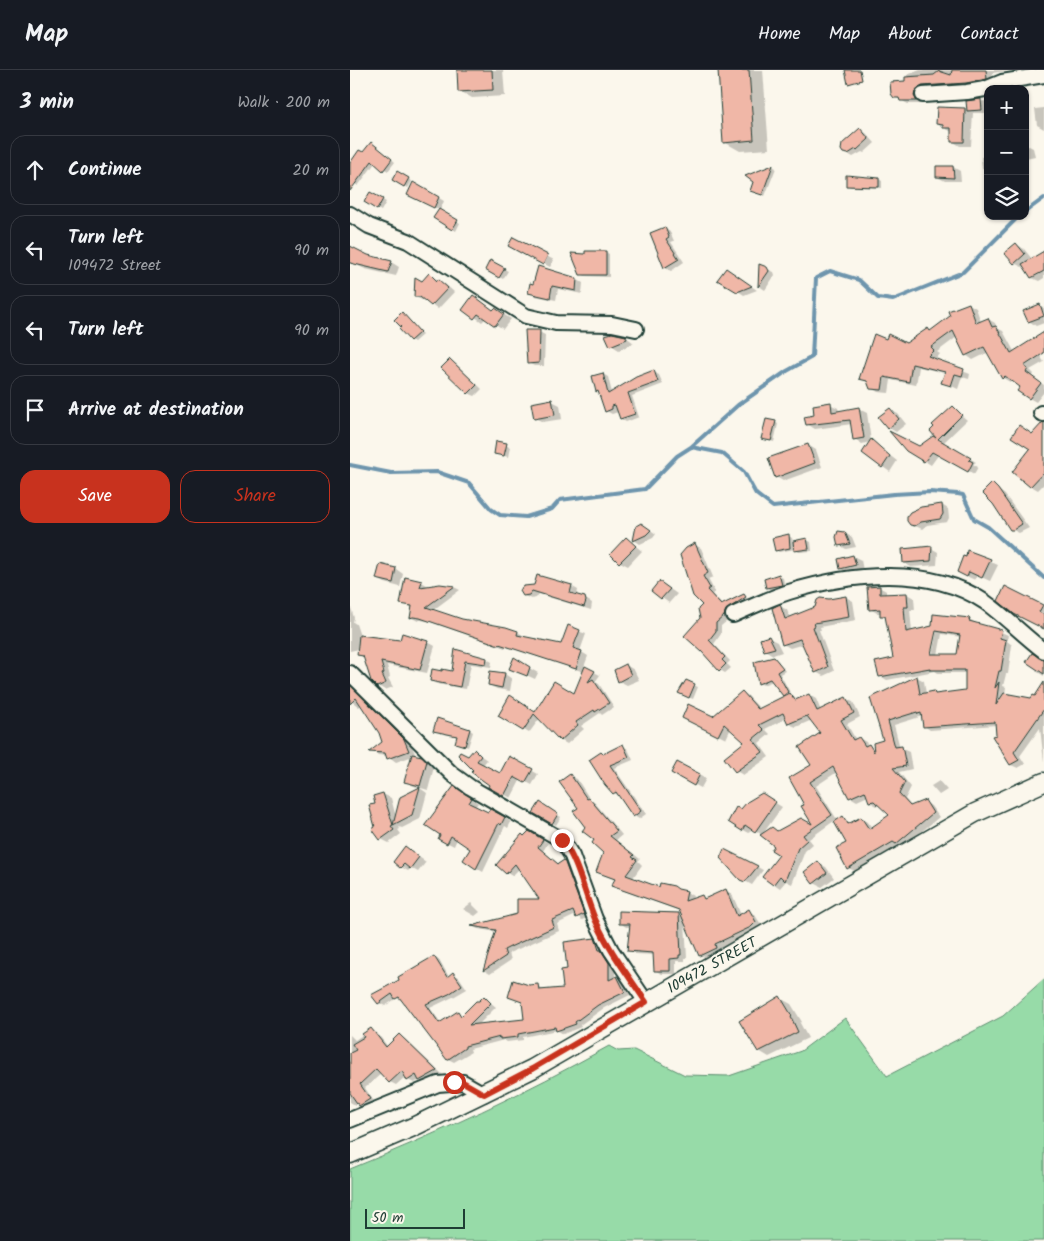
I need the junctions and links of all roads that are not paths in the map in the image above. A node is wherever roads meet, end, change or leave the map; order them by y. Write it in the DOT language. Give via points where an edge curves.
graph roads {
  1 [pos="1044,75"];
  2 [pos="923,95"];
  3 [pos="350,214"];
  4 [pos="636,329"];
  5 [pos="733,615"];
  6 [pos="1044,651"];
  7 [pos="350,674"];
  8 [pos="1044,782"];
  9 [pos="646,1002"];
  10 [pos="484,1094"];
  11 [pos="350,1120"];
  12 [pos="350,1154"];
  1 -- 2 [label="street" via="967,92"];
  3 -- 4 [label="street" via="369,226 408,241 526,316 556,323 612,324"];
  5 -- 6 [label="street" via="788,592 854,577 935,580 985,602"];
  7 -- 9 [label="street" via="452,774 562,840 572,856 595,920"];
  8 -- 9 [label="street, 109472 STREET" via="975,813"];
  9 -- 10 [label="street, 109472 STREET"];
  10 -- 11 [label="street" via="463,1082 438,1084"];
  10 -- 12 [label="street, 109472 STREET"];
}
